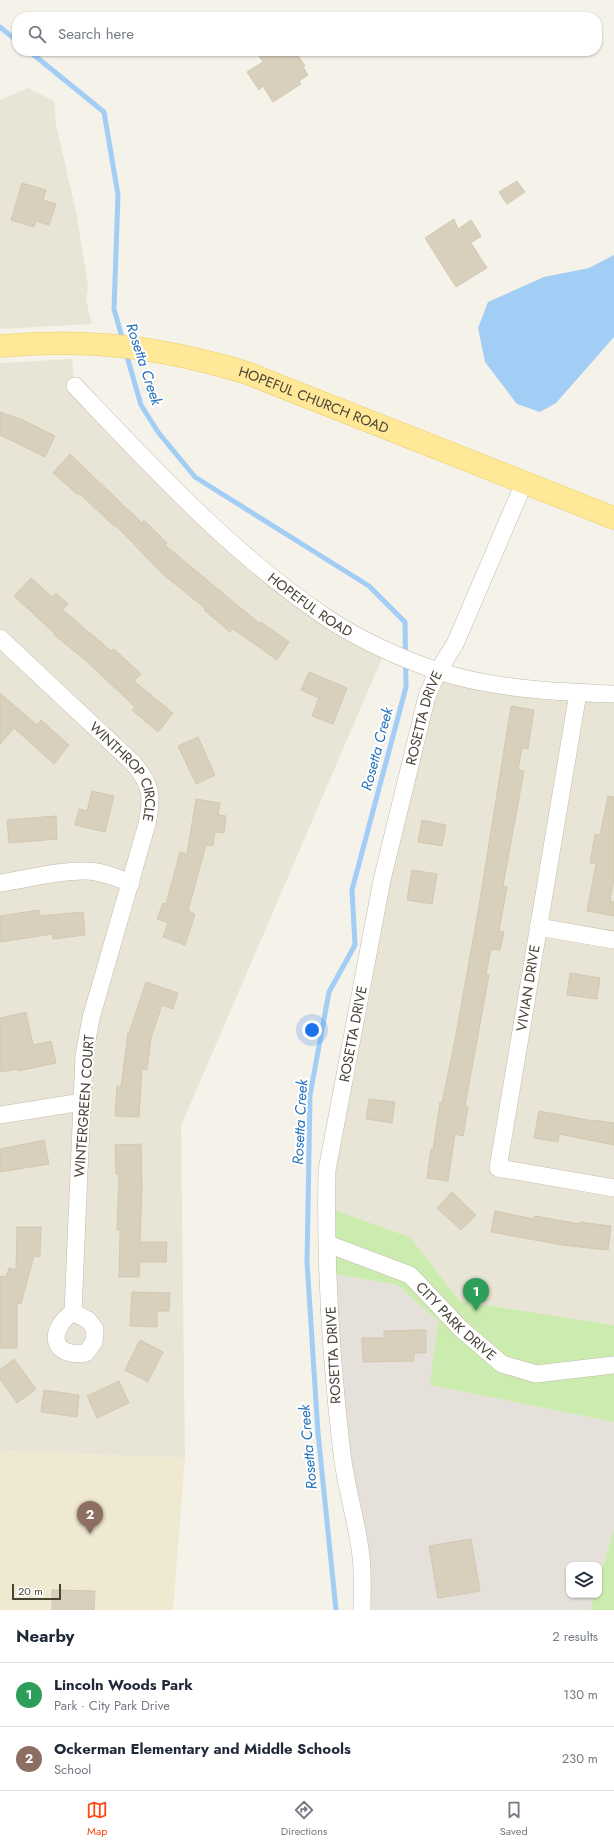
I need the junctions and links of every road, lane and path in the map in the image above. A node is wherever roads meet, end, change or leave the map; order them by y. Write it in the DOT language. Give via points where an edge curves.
graph roads {
  1 [pos="0,346"];
  2 [pos="75,386"];
  3 [pos="524,482"];
  4 [pos="614,518"];
  5 [pos="0,638"];
  6 [pos="438,671"];
  7 [pos="578,693"];
  8 [pos="614,694"];
  9 [pos="131,882"];
  10 [pos="0,883"];
  11 [pos="538,927"];
  12 [pos="614,940"];
  13 [pos="82,1102"];
  14 [pos="0,1114"];
  15 [pos="614,1188"];
  16 [pos="328,1244"];
  17 [pos="73,1312"];
  18 [pos="614,1365"];
  19 [pos="362,1610"];
  1 -- 3 [label="main road, HOPEFUL CHURCH ROAD" via="72,342 104,344 209,361 247,373"];
  2 -- 6 [label="street, HOPEFUL ROAD" via="205,520 289,591 358,637"];
  3 -- 4 [label="main road, HOPEFUL CHURCH ROAD"];
  3 -- 6 [label="street, ROSETTA DRIVE" via="455,644"];
  5 -- 9 [label="street, WINTHROP CIRCLE" via="144,775 150,791 151,808"];
  6 -- 7 [label="street, HOPEFUL ROAD" via="486,683"];
  6 -- 16 [label="street, ROSETTA DRIVE" via="427,696 382,880 327,1170"];
  7 -- 8 [label="street, HOPEFUL ROAD"];
  7 -- 11 [label="street, VIVIAN DRIVE"];
  9 -- 10 [label="street" via="86,871"];
  9 -- 13 [label="street, WINTERGREEN COURT" via="91,1018 84,1056"];
  11 -- 12 [label="street"];
  11 -- 15 [label="street, VIVIAN DRIVE" via="498,1168"];
  13 -- 14 [label="street"];
  13 -- 17 [label="street, WINTERGREEN COURT"];
  16 -- 18 [label="street, CITY PARK DRIVE" via="410,1275 460,1328 502,1364 536,1374"];
  16 -- 19 [label="street, ROSETTA DRIVE" via="335,1394 343,1463 361,1555"];
}
